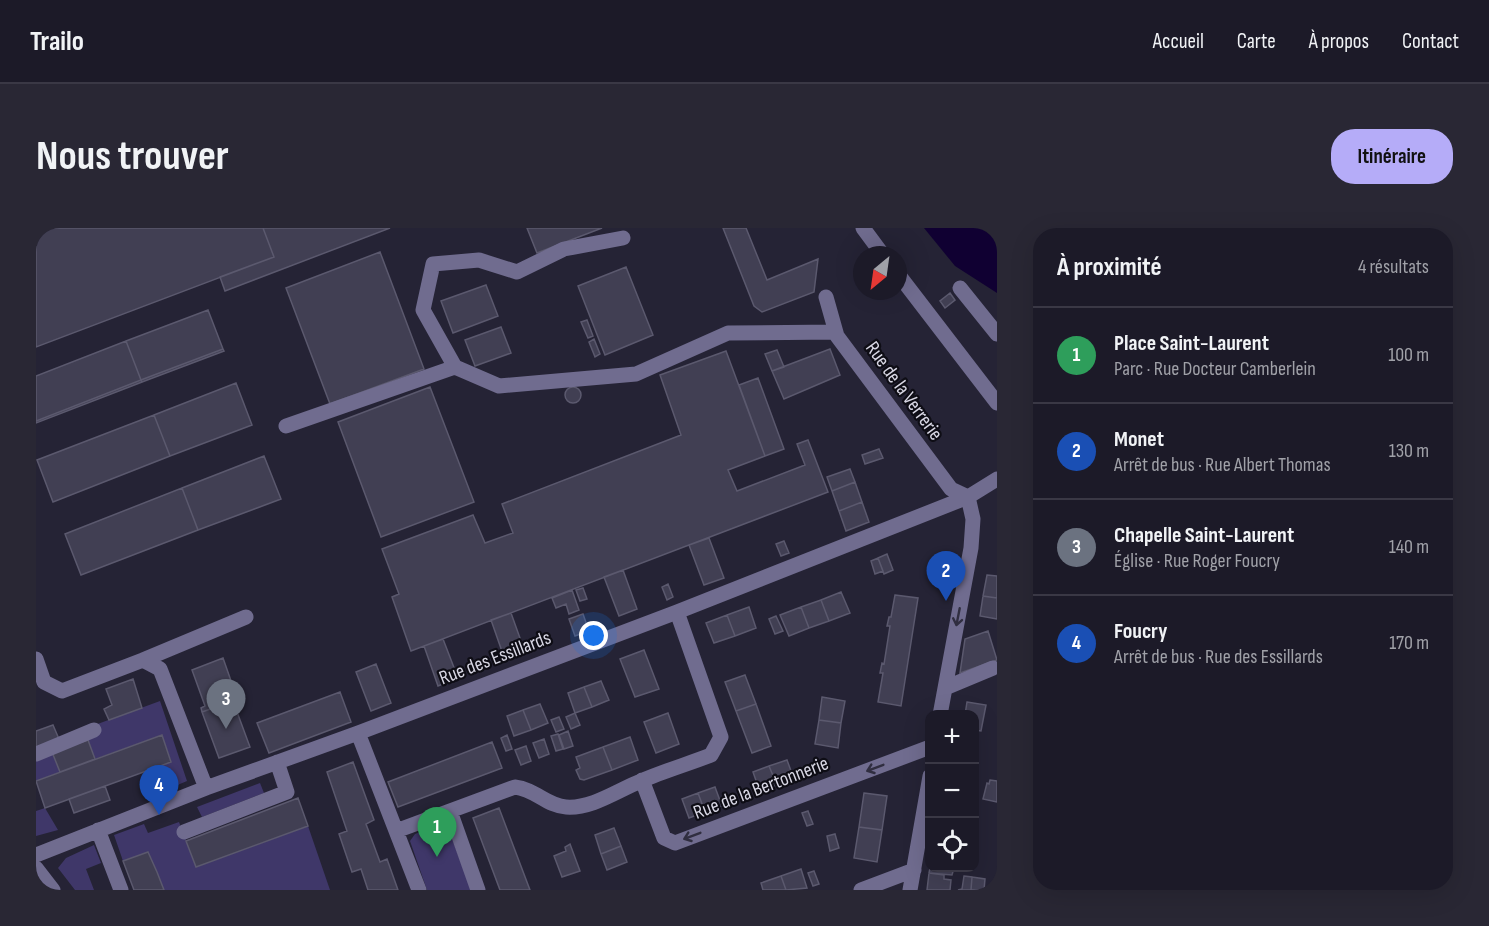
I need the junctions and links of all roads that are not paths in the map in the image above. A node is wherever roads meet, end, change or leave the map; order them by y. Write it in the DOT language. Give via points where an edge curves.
graph roads {
  1 [pos="863,228"];
  2 [pos="623,238"];
  3 [pos="876,246"];
  4 [pos="907,286"];
  5 [pos="960,288"];
  6 [pos="826,297"];
  7 [pos="836,332"];
  8 [pos="997,334"];
  9 [pos="455,367"];
  10 [pos="997,403"];
  11 [pos="286,426"];
  12 [pos="997,479"];
  13 [pos="968,497"];
  14 [pos="677,612"];
  15 [pos="246,617"];
  16 [pos="36,659"];
  17 [pos="143,660"];
  18 [pos="993,668"];
  19 [pos="945,688"];
  20 [pos="941,710"];
  21 [pos="94,730"];
  22 [pos="358,733"];
  23 [pos="925,749"];
  24 [pos="36,754"];
  25 [pos="277,762"];
  26 [pos="642,780"];
  27 [pos="206,788"];
  28 [pos="925,805"];
  29 [pos="450,811"];
  30 [pos="98,830"];
  31 [pos="184,831"];
  32 [pos="396,831"];
  33 [pos="36,855"];
  34 [pos="36,868"];
  35 [pos="914,870"];
  36 [pos="53,890"];
  37 [pos="121,890"];
  38 [pos="418,890"];
  39 [pos="478,890"];
  40 [pos="861,890"];
  41 [pos="910,890"];
  1 -- 3 [label="street"];
  2 -- 9 [label="street" via="564,249 518,272 479,260 433,264 423,310"];
  4 -- 10 [label="street"];
  5 -- 8 [label="street"];
  6 -- 7 [label="street, Rue de la Verrerie"];
  7 -- 9 [label="street" via="729,333 636,374 499,386"];
  7 -- 13 [label="street, Rue de la Verrerie" via="951,489"];
  9 -- 11 [label="street"];
  12 -- 13 [label="street, Rue des Essillards"];
  13 -- 14 [label="street, Rue des Essillards"];
  13 -- 19 [label="street, one-way" via="973,519 971,548"];
  14 -- 22 [label="street, Rue des Essillards"];
  14 -- 26 [label="street" via="721,737 711,755"];
  15 -- 17 [label="street"];
  16 -- 17 [label="street" via="44,682 62,691"];
  17 -- 27 [label="street" via="160,669"];
  18 -- 19 [label="street"];
  19 -- 20 [label="street"];
  21 -- 24 [label="street"];
  22 -- 25 [label="street, Rue des Essillards"];
  22 -- 32 [label="street"];
  23 -- 26 [label="street, Rue de la Bertonnerie, one-way" via="675,843 664,838"];
  25 -- 27 [label="street, Rue des Essillards"];
  25 -- 31 [label="street" via="287,792"];
  26 -- 29 [label="street" via="587,805 566,807 544,800 528,789 515,788"];
  27 -- 30 [label="street, Rue des Essillards"];
  28 -- 35 [label="street"];
  29 -- 32 [label="street"];
  29 -- 39 [label="street"];
  30 -- 33 [label="street, Rue des Essillards"];
  30 -- 37 [label="street"];
  32 -- 38 [label="street"];
  34 -- 36 [label="street"];
  35 -- 40 [label="street"];
  35 -- 41 [label="street"];
}
